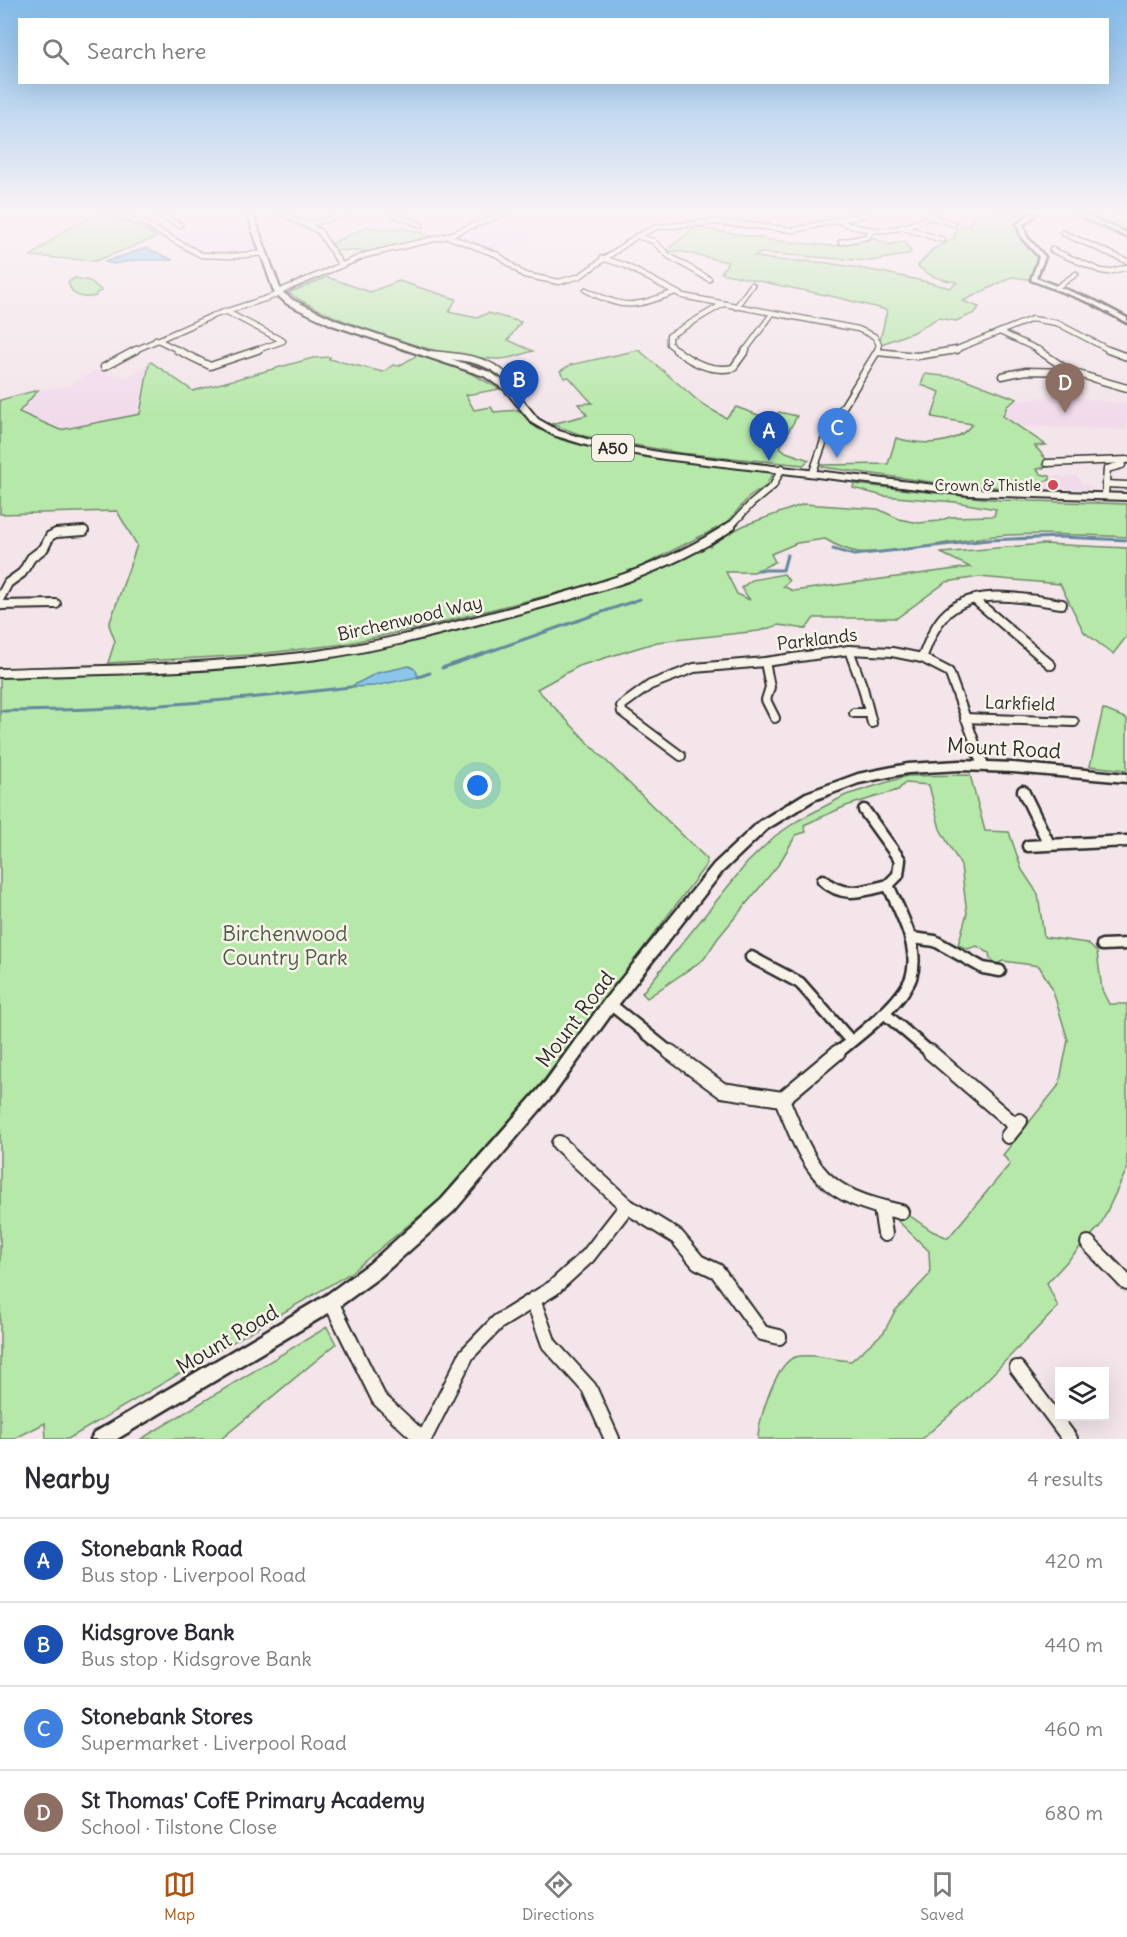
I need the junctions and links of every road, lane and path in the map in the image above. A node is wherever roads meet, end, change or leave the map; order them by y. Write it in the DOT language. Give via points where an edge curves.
graph roads {
  1 [pos="275,281"];
  2 [pos="307,281"];
  3 [pos="656,281"];
  4 [pos="1036,281"];
  5 [pos="1066,281"];
  6 [pos="752,285"];
  7 [pos="1056,288"];
  8 [pos="585,290"];
  9 [pos="279,293"];
  10 [pos="673,293"];
  11 [pos="723,304"];
  12 [pos="736,307"];
  13 [pos="225,311"];
  14 [pos="1045,312"];
  15 [pos="772,314"];
  16 [pos="1127,321"];
  17 [pos="1060,322"];
  18 [pos="1000,332"];
  19 [pos="156,339"];
  20 [pos="877,352"];
  21 [pos="1127,357"];
  22 [pos="104,367"];
  23 [pos="1071,372"];
  24 [pos="1002,376"];
  25 [pos="1127,388"];
  26 [pos="1047,463"];
  27 [pos="1127,463"];
  28 [pos="782,468"];
  29 [pos="813,472"];
  30 [pos="1127,484"];
  31 [pos="1105,489"];
  32 [pos="1127,497"];
  33 [pos="84,531"];
  34 [pos="4,582"];
  35 [pos="0,598"];
  36 [pos="975,600"];
  37 [pos="56,604"];
  38 [pos="1062,604"];
  39 [pos="0,605"];
  40 [pos="849,650"];
  41 [pos="922,658"];
  42 [pos="765,662"];
  43 [pos="1051,665"];
  44 [pos="0,673"];
  45 [pos="854,713"];
  46 [pos="869,713"];
  47 [pos="775,718"];
  48 [pos="965,718"];
  49 [pos="1074,722"];
  50 [pos="872,723"];
  51 [pos="681,756"];
  52 [pos="983,765"];
  53 [pos="1127,778"];
  54 [pos="1023,791"];
  55 [pos="864,810"];
  56 [pos="1127,841"];
  57 [pos="1049,844"];
  58 [pos="1028,846"];
  59 [pos="823,880"];
  60 [pos="888,885"];
  61 [pos="912,938"];
  62 [pos="1127,944"];
  63 [pos="1102,945"];
  64 [pos="750,957"];
  65 [pos="1000,971"];
  66 [pos="610,1004"];
  67 [pos="884,1013"];
  68 [pos="850,1040"];
  69 [pos="782,1099"];
  70 [pos="1014,1128"];
  71 [pos="559,1143"];
  72 [pos="627,1206"];
  73 [pos="881,1209"];
  74 [pos="901,1212"];
  75 [pos="885,1233"];
  76 [pos="1088,1243"];
  77 [pos="1127,1283"];
  78 [pos="532,1300"];
  79 [pos="331,1302"];
  80 [pos="779,1337"];
  81 [pos="1017,1368"];
  82 [pos="100,1439"];
  83 [pos="423,1439"];
  84 [pos="612,1439"];
  85 [pos="1070,1439"];
  1 -- 9 [label="main road"];
  2 -- 9 [label="street"];
  3 -- 10 [label="street"];
  4 -- 7 [label="street"];
  5 -- 7 [label="street"];
  6 -- 12 [label="street"];
  7 -- 16 [label="street"];
  8 -- 10 [label="street" via="625,307"];
  9 -- 13 [label="street"];
  9 -- 28 [label="main road, A50" via="298,307 335,323 472,368 505,385 535,421 568,437 618,449"];
  10 -- 11 [label="street"];
  11 -- 12 [label="street"];
  11 -- 15 [label="street" via="669,336 669,344 708,369 733,368"];
  12 -- 15 [label="street"];
  13 -- 19 [label="street"];
  13 -- 19 [label="street" via="283,341 210,366"];
  14 -- 17 [label="street"];
  15 -- 20 [label="street" via="867,332 878,340"];
  17 -- 18 [label="street" via="1032,319"];
  17 -- 21 [label="street" via="1102,348"];
  18 -- 20 [label="street" via="923,356"];
  18 -- 23 [label="street" via="1036,348"];
  19 -- 22 [label="street"];
  20 -- 29 [label="street" via="826,435"];
  23 -- 24 [label="street" via="1026,371"];
  23 -- 25 [label="street"];
  26 -- 27 [label="street"];
  27 -- 31 [label="street" via="1107,469"];
  28 -- 29 [label="main road, A50"];
  28 -- 44 [label="street, Birchenwood Way" via="769,492 752,502 738,521 717,535 628,579 541,604 318,655 144,668"];
  29 -- 31 [label="main road, A50" via="969,492"];
  30 -- 31 [label="street"];
  31 -- 32 [label="main road, A50"];
  33 -- 34 [label="street" via="50,536 22,573"];
  34 -- 35 [label="street"];
  36 -- 38 [label="street" via="1003,597"];
  36 -- 41 [label="street" via="950,610 933,632"];
  36 -- 43 [label="street"];
  37 -- 39 [label="street"];
  40 -- 41 [label="street, Parklands"];
  40 -- 42 [label="street, Parklands"];
  40 -- 46 [label="street"];
  41 -- 48 [label="street, Parklands" via="950,672"];
  42 -- 47 [label="street" via="770,687 766,700"];
  42 -- 51 [label="street, Parklands" via="694,668 650,685 621,706 622,712"];
  45 -- 46 [label="street"];
  46 -- 50 [label="street"];
  48 -- 49 [label="street, Larkfield"];
  48 -- 52 [label="street, Parklands"];
  52 -- 53 [label="street, Mount Road"];
  52 -- 66 [label="street, Mount Road" via="885,770 850,779 801,801 736,848"];
  54 -- 57 [label="street"];
  55 -- 60 [label="street" via="900,860 898,875"];
  56 -- 57 [label="street"];
  57 -- 58 [label="street"];
  59 -- 60 [label="street" via="827,893 848,894"];
  60 -- 61 [label="street"];
  61 -- 65 [label="street" via="935,941 983,968"];
  61 -- 67 [label="street" via="911,979"];
  62 -- 63 [label="street"];
  64 -- 68 [label="street" via="800,983"];
  66 -- 69 [label="street" via="722,1090"];
  66 -- 79 [label="street, Mount Road" via="551,1086 448,1205 392,1256"];
  67 -- 68 [label="street"];
  67 -- 70 [label="street"];
  68 -- 69 [label="street"];
  69 -- 73 [label="street" via="806,1156 828,1185 866,1206"];
  71 -- 72 [label="street"];
  72 -- 78 [label="street" via="588,1257 553,1288"];
  72 -- 80 [label="street" via="677,1237 698,1262 717,1271 762,1333"];
  73 -- 74 [label="street"];
  73 -- 75 [label="street"];
  76 -- 77 [label="street"];
  78 -- 83 [label="street" via="498,1322 467,1354"];
  78 -- 84 [label="street" via="549,1344 589,1388"];
  79 -- 82 [label="street, Mount Road"];
  79 -- 83 [label="street" via="379,1399"];
  81 -- 85 [label="street"];
}
